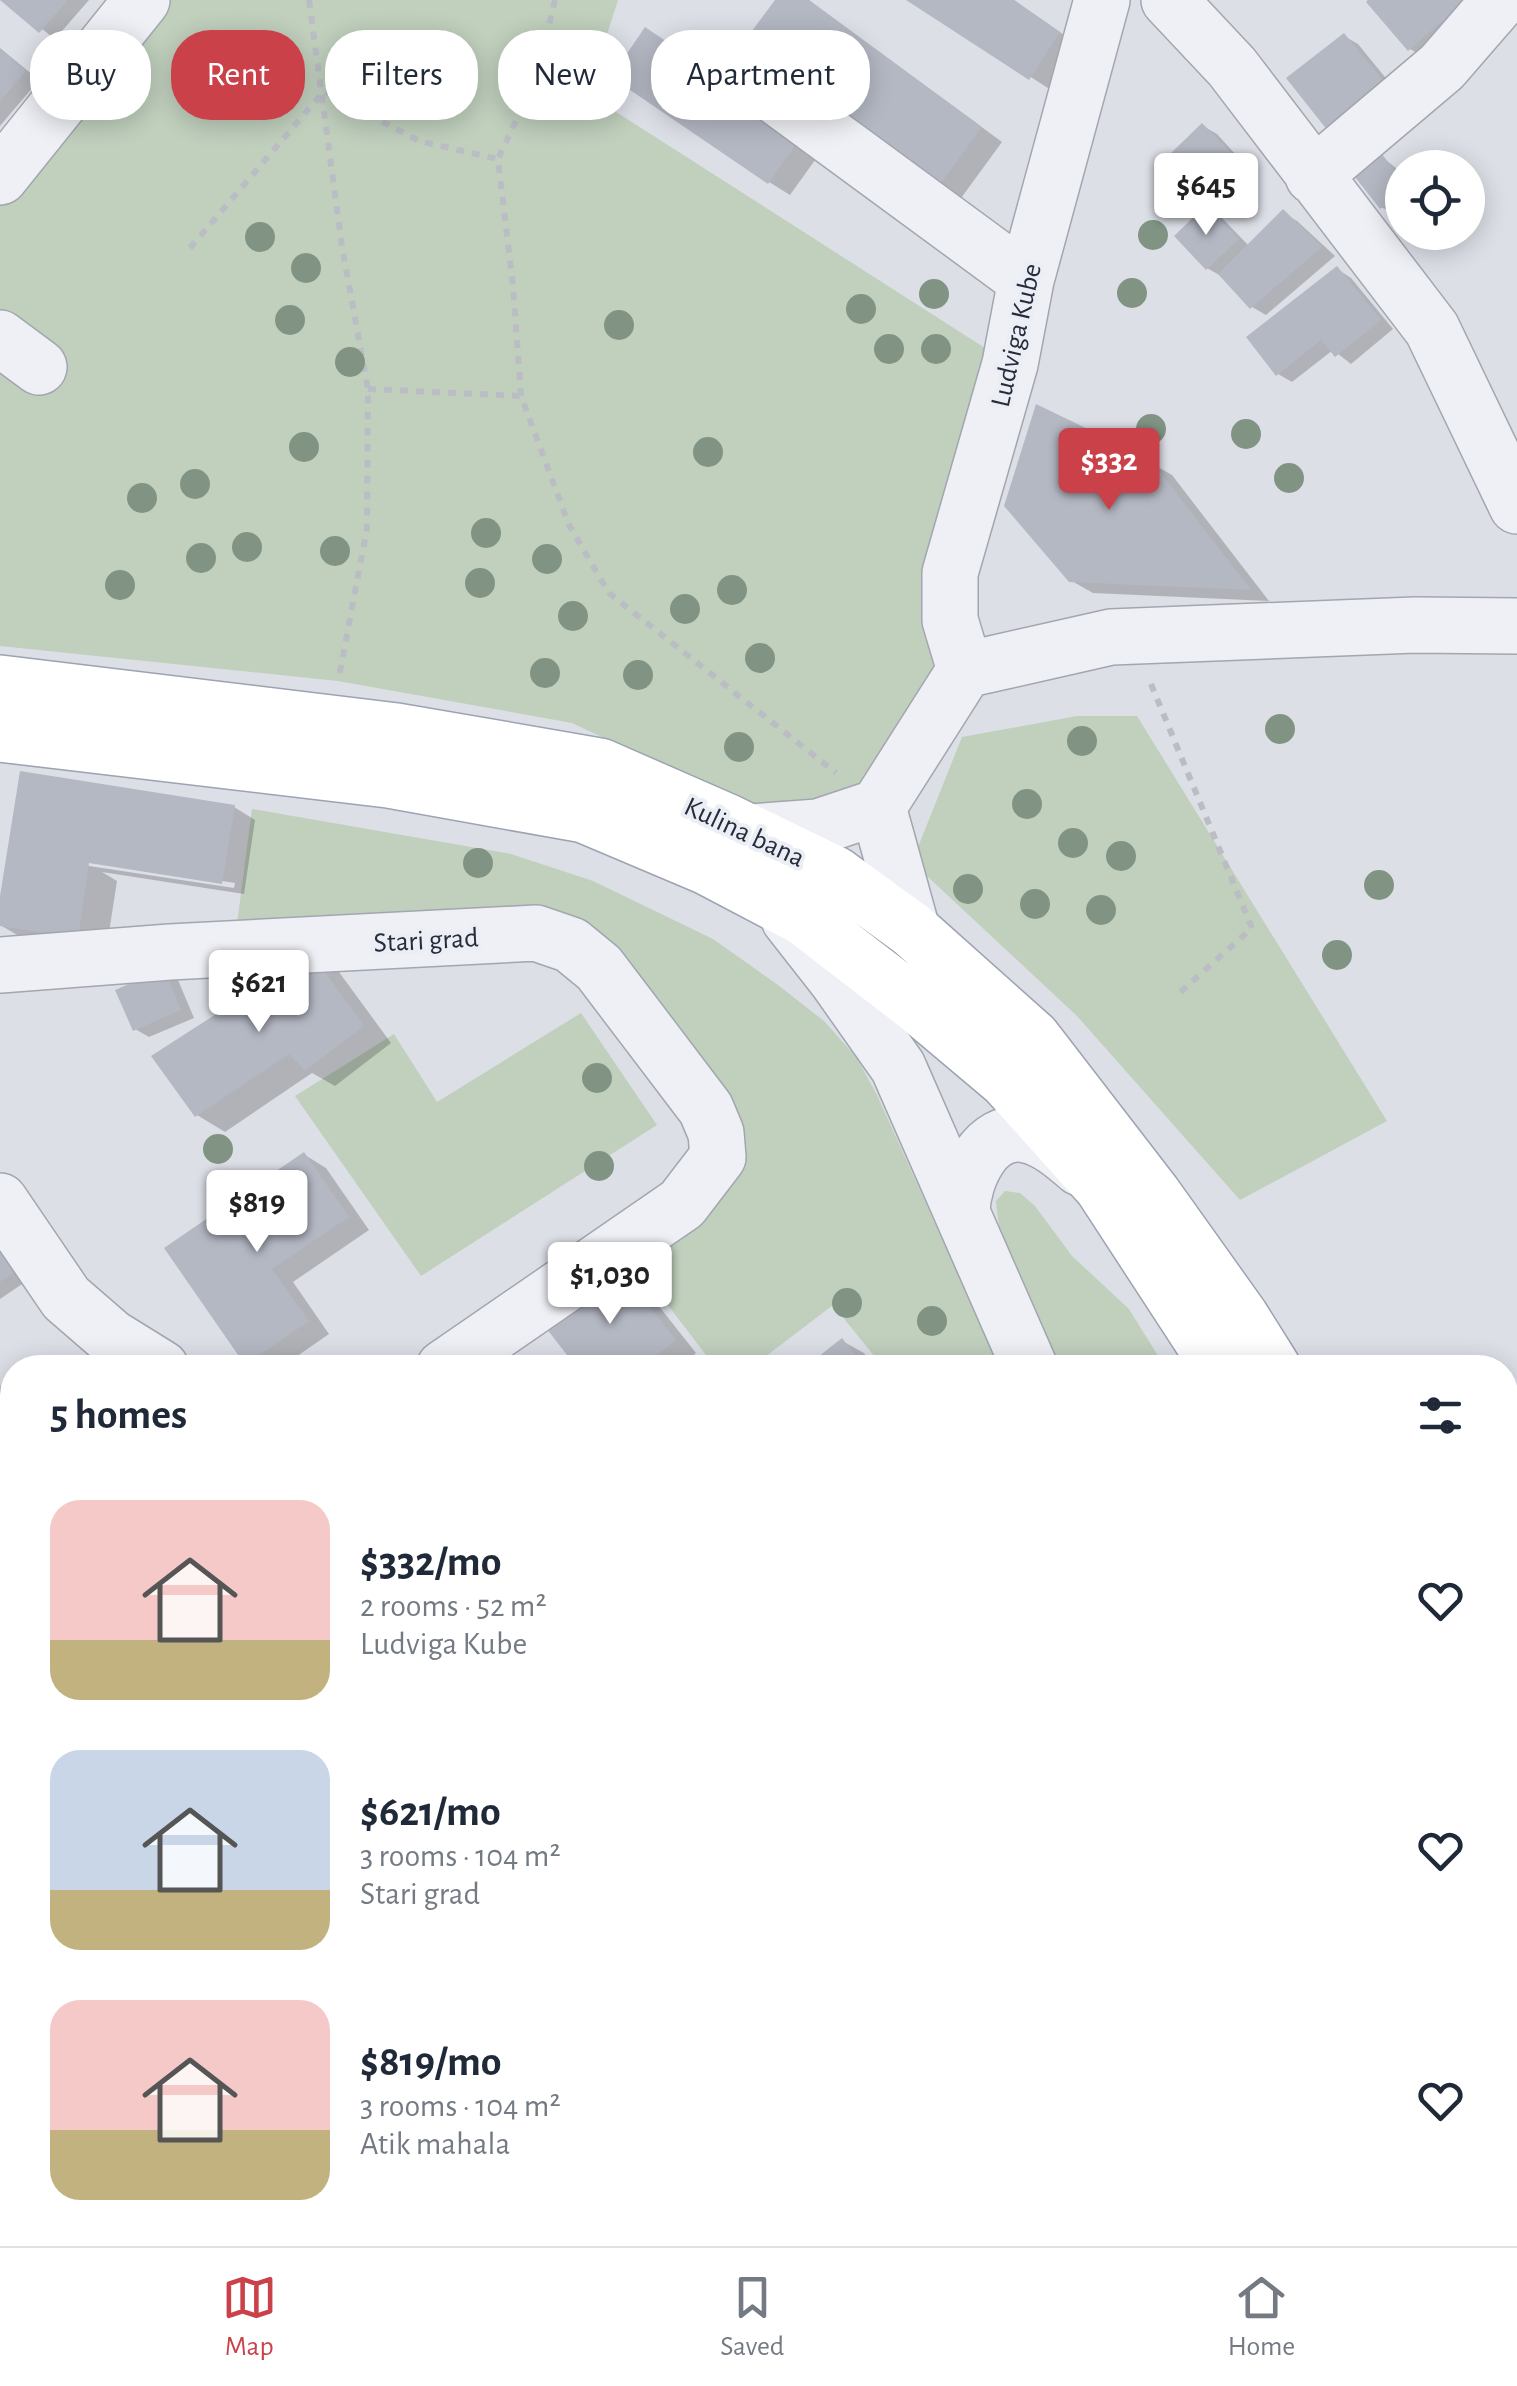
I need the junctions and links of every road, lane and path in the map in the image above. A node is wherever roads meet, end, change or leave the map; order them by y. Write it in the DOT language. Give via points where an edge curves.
graph roads {
  1 [pos="142,0"];
  2 [pos="310,0"];
  3 [pos="555,0"];
  4 [pos="1102,0"];
  5 [pos="1169,0"];
  6 [pos="1500,0"];
  7 [pos="324,91"];
  8 [pos="808,120"];
  9 [pos="498,159"];
  10 [pos="1313,176"];
  11 [pos="0,177"];
  12 [pos="190,248"];
  13 [pos="1026,280"];
  14 [pos="368,390"];
  15 [pos="521,396"];
  16 [pos="1517,506"];
  17 [pos="1517,626"];
  18 [pos="1136,635"];
  19 [pos="965,670"];
  20 [pos="338,681"];
  21 [pos="0,682"];
  22 [pos="0,734"];
  23 [pos="878,807"];
  24 [pos="750,832"];
  25 [pos="778,904"];
  26 [pos="912,930"];
  27 [pos="0,965"];
  28 [pos="1177,995"];
  29 [pos="1102,1187"];
  30 [pos="0,1200"];
  31 [pos="962,1211"];
  32 [pos="140,1355"];
  33 [pos="463,1355"];
  34 [pos="1024,1355"];
  35 [pos="1212,1355"];
  36 [pos="1264,1355"];
  1 -- 11 [label="street"];
  2 -- 7 [label="path"];
  3 -- 9 [label="path" via="537,76"];
  4 -- 13 [label="street, Ludviga Kube"];
  5 -- 10 [label="street" via="1232,67"];
  6 -- 10 [label="street" via="1442,68"];
  7 -- 9 [label="path" via="420,141"];
  7 -- 12 [label="path"];
  7 -- 14 [label="path" via="342,248"];
  8 -- 13 [label="street"];
  9 -- 15 [label="path"];
  10 -- 16 [label="street" via="1432,329"];
  13 -- 19 [label="street, Ludviga Kube" via="1010,364 950,573 950,620"];
  14 -- 15 [label="path"];
  14 -- 20 [label="path" via="368,528"];
  15 -- 23 [label="path" via="570,525 609,593"];
  17 -- 18 [label="street"];
  18 -- 19 [label="street"];
  18 -- 28 [label="path" via="1252,928"];
  19 -- 23 [label="street"];
  21 -- 24 [label="main road, Kulina bana" via="397,731 600,766"];
  22 -- 25 [label="main road, Kulina bana" via="388,780 584,814"];
  23 -- 24 [label="street" via="818,827"];
  23 -- 26 [label="street"];
  24 -- 26 [label="main road, Kulina bana" via="835,874"];
  25 -- 29 [label="main road, Kulina bana" via="1006,1080"];
  25 -- 31 [label="street" via="898,1067"];
  26 -- 36 [label="main road, Kulina bana" via="1033,1038 1154,1194"];
  27 -- 33 [label="street, Stari grad" via="536,933 571,946 599,968 706,1109 718,1157 682,1204"];
  29 -- 31 [label="street" via="1042,1140 1009,1135 972,1167"];
  29 -- 35 [label="main road, Kulina bana"];
  30 -- 32 [label="street" via="66,1298"];
  31 -- 34 [label="street"];
}
